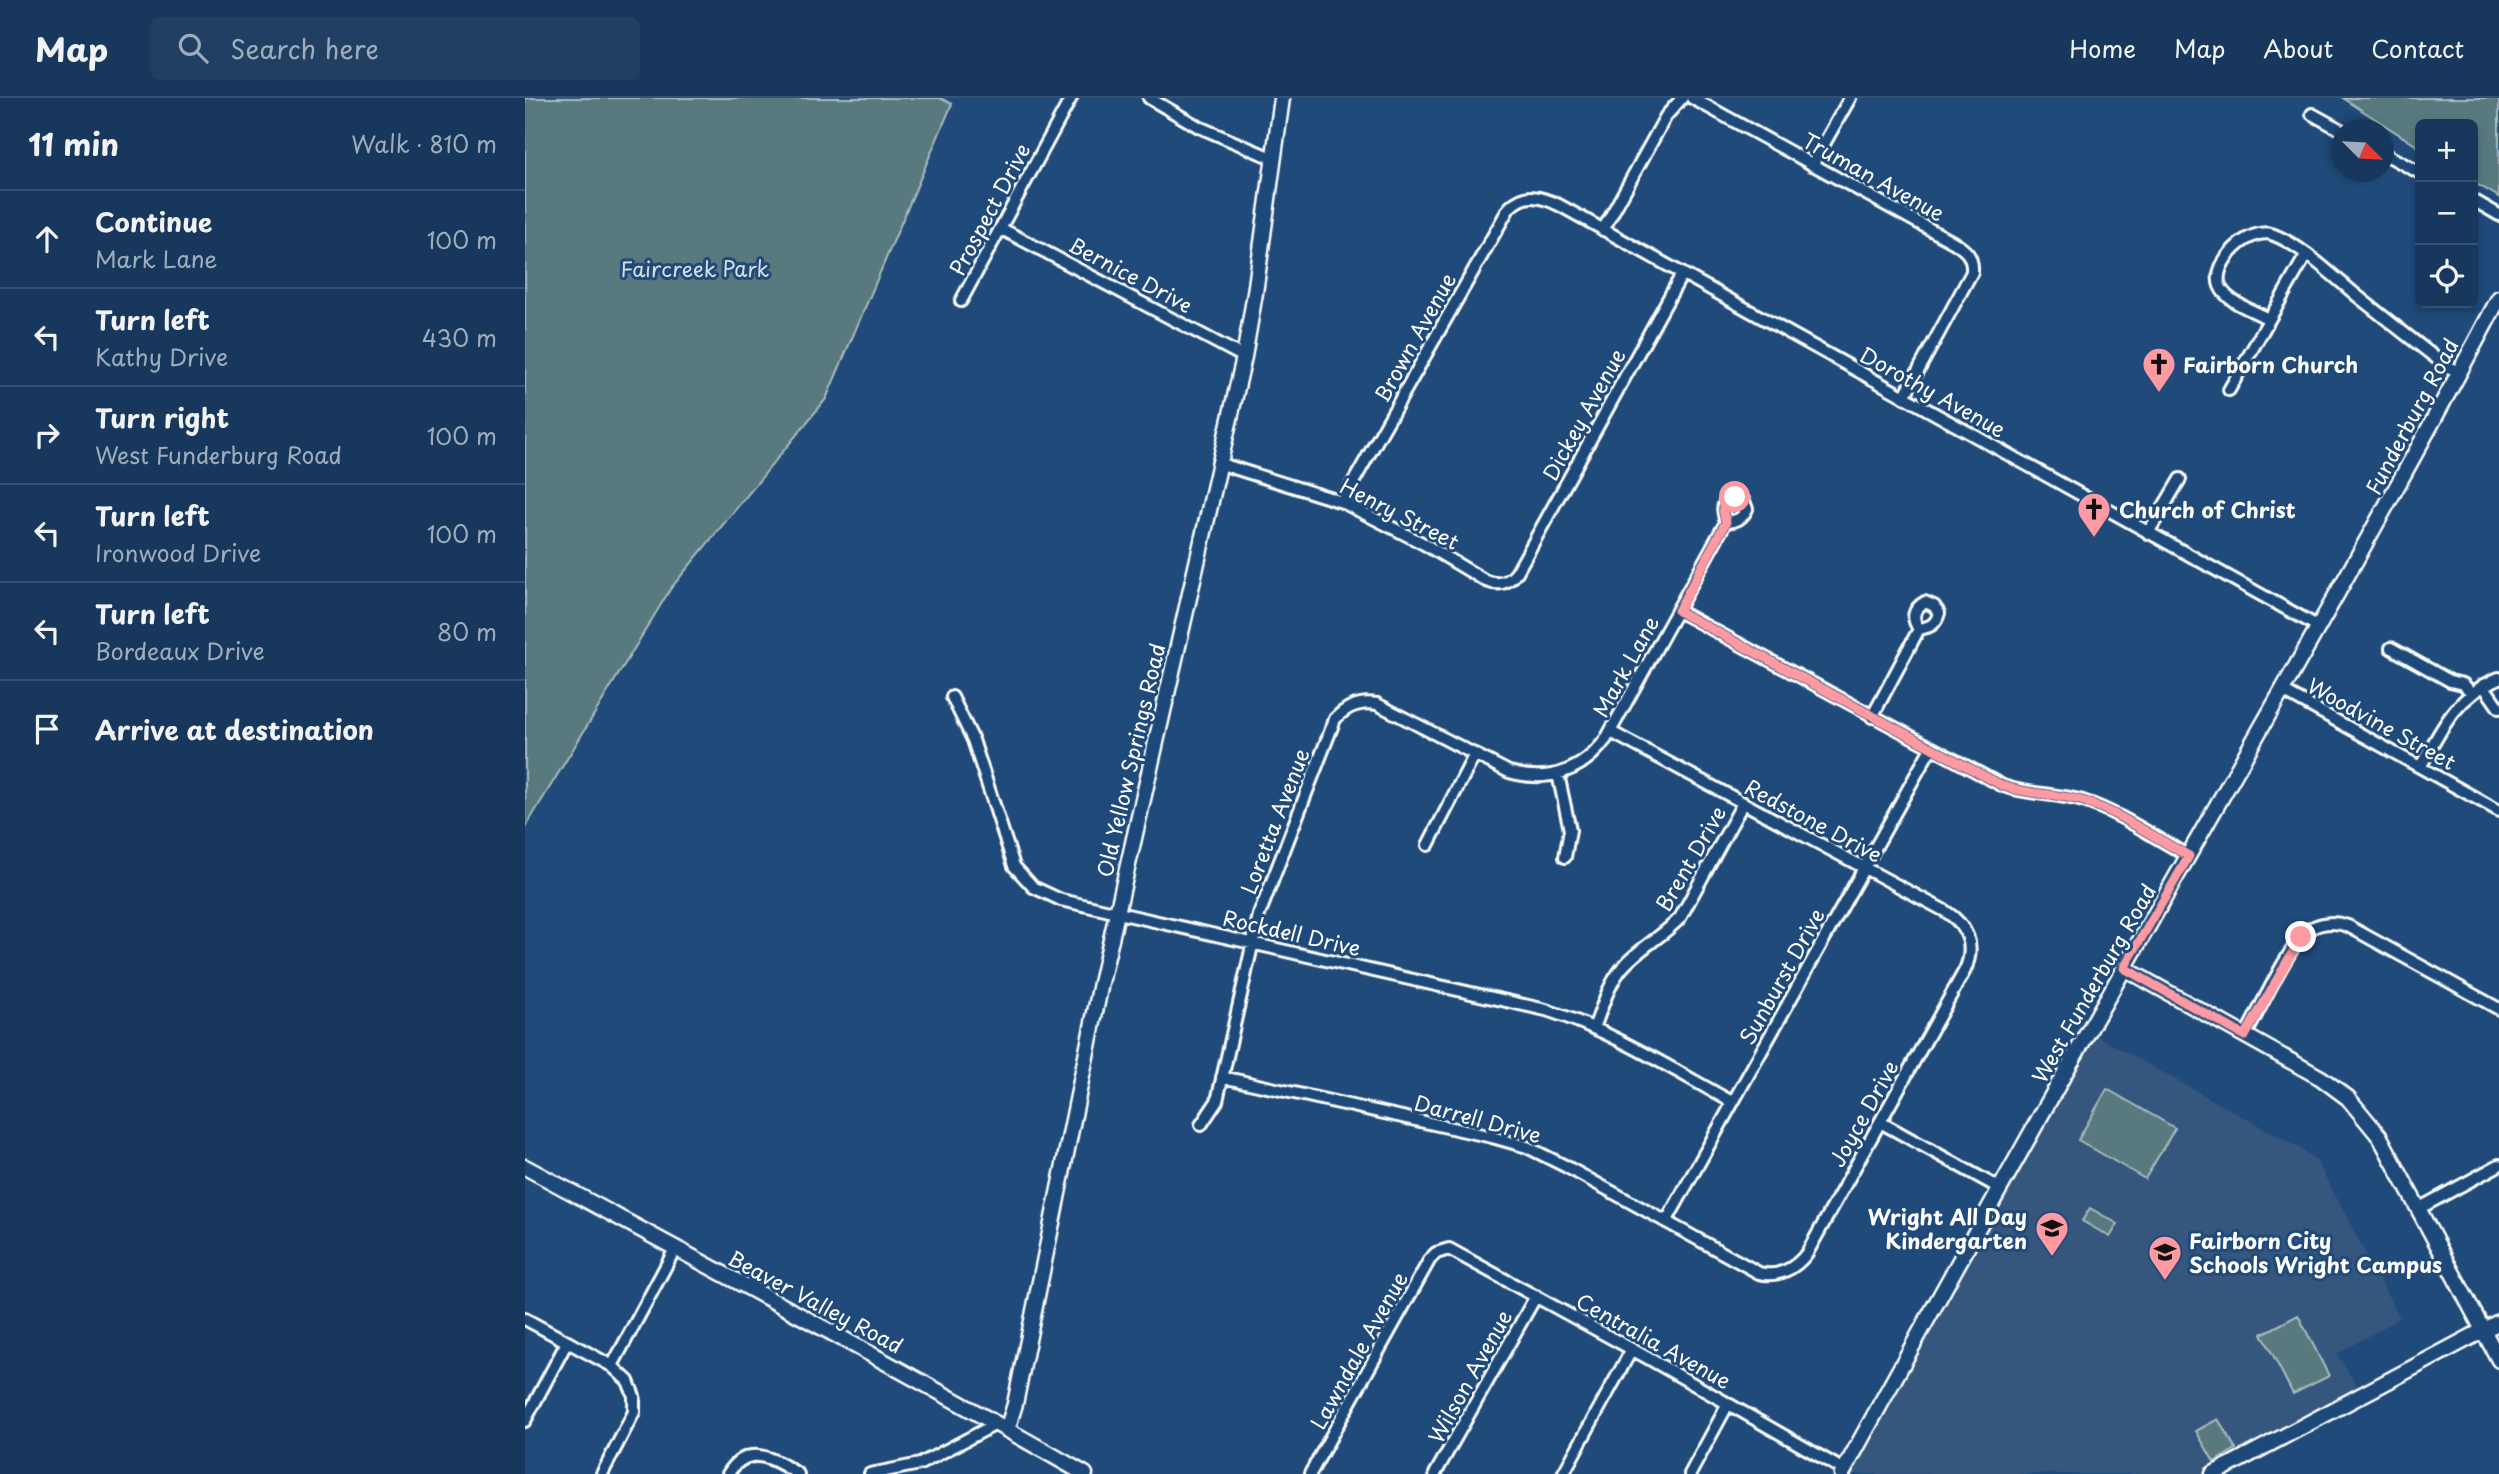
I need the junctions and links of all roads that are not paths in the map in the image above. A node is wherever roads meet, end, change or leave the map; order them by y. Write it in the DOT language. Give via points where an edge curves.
graph roads {
  1 [pos="1070,98"];
  2 [pos="1149,98"];
  3 [pos="1282,98"];
  4 [pos="1682,98"];
  5 [pos="1692,98"];
  6 [pos="1848,102"];
  7 [pos="2312,114"];
  8 [pos="2331,124"];
  9 [pos="1274,159"];
  10 [pos="2394,159"];
  11 [pos="1812,165"];
  12 [pos="2415,170"];
  13 [pos="1527,197"];
  14 [pos="2478,203"];
  15 [pos="2499,215"];
  16 [pos="1000,228"];
  17 [pos="1603,230"];
  18 [pos="2306,256"];
  19 [pos="1682,274"];
  20 [pos="2499,298"];
  21 [pos="961,301"];
  22 [pos="2268,319"];
  23 [pos="1244,357"];
  24 [pos="2460,373"];
  25 [pos="2229,390"];
  26 [pos="1904,397"];
  27 [pos="1218,463"];
  28 [pos="2180,479"];
  29 [pos="1342,502"];
  30 [pos="2380,518"];
  31 [pos="1726,522"];
  32 [pos="2148,533"];
  33 [pos="1517,572"];
  34 [pos="1678,611"];
  35 [pos="2319,627"];
  36 [pos="1919,629"];
  37 [pos="2391,648"];
  38 [pos="2499,678"];
  39 [pos="2483,685"];
  40 [pos="2283,691"];
  41 [pos="2472,693"];
  42 [pos="952,697"];
  43 [pos="2499,708"];
  44 [pos="1873,717"];
  45 [pos="1611,732"];
  46 [pos="1931,748"];
  47 [pos="1475,754"];
  48 [pos="2421,766"];
  49 [pos="1558,774"];
  50 [pos="1743,803"];
  51 [pos="2499,811"];
  52 [pos="1428,845"];
  53 [pos="2189,856"];
  54 [pos="1565,857"];
  55 [pos="1863,868"];
  56 [pos="1117,913"];
  57 [pos="1252,943"];
  58 [pos="1968,963"];
  59 [pos="2124,968"];
  60 [pos="2499,1009"];
  61 [pos="1594,1027"];
  62 [pos="2245,1036"];
  63 [pos="1222,1077"];
  64 [pos="1732,1102"];
  65 [pos="1880,1122"];
  66 [pos="1202,1125"];
  67 [pos="2499,1165"];
  68 [pos="525,1167"];
  69 [pos="2001,1189"];
  70 [pos="2418,1209"];
  71 [pos="1666,1222"];
  72 [pos="675,1249"];
  73 [pos="1443,1250"];
  74 [pos="1781,1272"];
  75 [pos="1536,1296"];
  76 [pos="525,1319"];
  77 [pos="2499,1322"];
  78 [pos="2483,1331"];
  79 [pos="567,1342"];
  80 [pos="1632,1349"];
  81 [pos="2499,1360"];
  82 [pos="612,1366"];
  83 [pos="1728,1404"];
  84 [pos="525,1421"];
  85 [pos="1001,1427"];
  86 [pos="1843,1472"];
  87 [pos="602,1474"];
  88 [pos="728,1474"];
  89 [pos="798,1474"];
  90 [pos="870,1474"];
  91 [pos="1085,1474"];
  92 [pos="1310,1474"];
  93 [pos="1435,1474"];
  94 [pos="1563,1474"];
  95 [pos="1690,1474"];
  96 [pos="2213,1474"];
  1 -- 16 [label="street, Prospect Drive"];
  2 -- 9 [label="street" via="1199,127"];
  3 -- 9 [label="street, Old Yellow Springs Road"];
  4 -- 17 [label="street" via="1672,107"];
  5 -- 11 [label="street, Truman Avenue"];
  6 -- 11 [label="street"];
  7 -- 8 [label="street"];
  9 -- 23 [label="street, Old Yellow Springs Road"];
  10 -- 12 [label="street"];
  11 -- 26 [label="street, Truman Avenue" via="1965,250 1972,264 1965,286"];
  13 -- 17 [label="street, Dorothy Avenue" via="1546,199"];
  13 -- 29 [label="street, Brown Avenue" via="1509,208"];
  14 -- 15 [label="street"];
  16 -- 21 [label="street, Prospect Drive"];
  16 -- 23 [label="street, Bernice Drive"];
  17 -- 19 [label="street, Dorothy Avenue"];
  18 -- 22 [label="street"];
  18 -- 22 [label="street" via="2265,233 2240,243 2224,265 2219,280 2224,292"];
  18 -- 24 [label="street"];
  19 -- 26 [label="street, Dorothy Avenue"];
  19 -- 33 [label="street, Dickey Avenue"];
  20 -- 24 [label="street, Funderburg Road"];
  22 -- 25 [label="street"];
  23 -- 27 [label="street, Old Yellow Springs Road"];
  24 -- 30 [label="street, Funderburg Road"];
  26 -- 32 [label="street, Dorothy Avenue"];
  27 -- 29 [label="street, Henry Street"];
  27 -- 56 [label="street, Old Yellow Springs Road"];
  28 -- 32 [label="street"];
  29 -- 33 [label="street, Henry Street" via="1486,581 1505,583"];
  30 -- 35 [label="street, West Funderburg Road"];
  31 -- 34 [label="street, Mark Lane"];
  32 -- 35 [label="street, Dorothy Avenue"];
  34 -- 44 [label="street"];
  34 -- 45 [label="street, Mark Lane"];
  35 -- 40 [label="street, West Funderburg Road"];
  36 -- 44 [label="street"];
  37 -- 41 [label="street"];
  38 -- 39 [label="street"];
  39 -- 41 [label="street"];
  39 -- 43 [label="street"];
  40 -- 48 [label="street, Woodvine Street"];
  40 -- 53 [label="street, West Funderburg Road"];
  41 -- 48 [label="street" via="2444,723"];
  42 -- 56 [label="street, Rockdell Drive" via="973,740 1019,873 1053,898"];
  44 -- 46 [label="street"];
  45 -- 49 [label="street, Mark Lane" via="1589,758"];
  45 -- 50 [label="street, Redstone Drive"];
  46 -- 53 [label="street" via="2011,789 2092,804"];
  46 -- 55 [label="street, Sunburst Drive"];
  47 -- 49 [label="street" via="1521,775"];
  47 -- 52 [label="street"];
  47 -- 57 [label="street, Loretta Avenue" via="1384,706 1370,702 1341,712 1331,727"];
  48 -- 51 [label="street, Woodvine Street"];
  49 -- 54 [label="street" via="1570,830"];
  50 -- 55 [label="street, Redstone Drive"];
  50 -- 61 [label="street, Brent Drive" via="1680,918 1621,969"];
  53 -- 59 [label="street, West Funderburg Road"];
  55 -- 58 [label="street, Redstone Drive" via="1951,915 1969,939"];
  55 -- 64 [label="street, Sunburst Drive"];
  56 -- 57 [label="street, Rockdell Drive"];
  56 -- 85 [label="street, Old Yellow Springs Road" via="1015,1404"];
  57 -- 61 [label="street, Rockdell Drive" via="1532,1006"];
  57 -- 63 [label="street, Loretta Avenue"];
  58 -- 65 [label="street, Joyce Drive"];
  59 -- 62 [label="street"];
  59 -- 69 [label="street, West Funderburg Road"];
  60 -- 62 [label="street" via="2348,926 2327,923 2301,937"];
  61 -- 64 [label="street, Rockdell Drive"];
  62 -- 70 [label="street" via="2348,1098 2380,1137"];
  63 -- 66 [label="street, Loretta Avenue" via="1215,1106"];
  63 -- 71 [label="street, Darrell Drive" via="1518,1144"];
  64 -- 71 [label="street, Sunburst Drive"];
  65 -- 69 [label="street"];
  65 -- 74 [label="street, Joyce Drive" via="1807,1253"];
  67 -- 70 [label="street"];
  68 -- 72 [label="street, Beaver Valley Road"];
  69 -- 86 [label="street, West Funderburg Road"];
  70 -- 78 [label="street"];
  71 -- 74 [label="street, Darrell Drive" via="1759,1273"];
  72 -- 82 [label="street"];
  72 -- 85 [label="street, Beaver Valley Road"];
  73 -- 75 [label="street, Centralia Avenue" via="1454,1251"];
  73 -- 92 [label="street, Lawndale Avenue" via="1430,1259"];
  75 -- 80 [label="street, Centralia Avenue"];
  75 -- 93 [label="street, Wilson Avenue"];
  76 -- 79 [label="street"];
  77 -- 78 [label="street"];
  78 -- 81 [label="street"];
  78 -- 96 [label="street"];
  79 -- 82 [label="street"];
  79 -- 84 [label="street"];
  80 -- 83 [label="street, Centralia Avenue"];
  80 -- 94 [label="street"];
  82 -- 87 [label="street" via="632,1389 634,1412"];
  83 -- 86 [label="street, Centralia Avenue"];
  83 -- 95 [label="street"];
  85 -- 90 [label="street" via="920,1464"];
  85 -- 91 [label="street, Beaver Valley Road"];
  88 -- 89 [label="street" via="739,1461 759,1455"];
}
